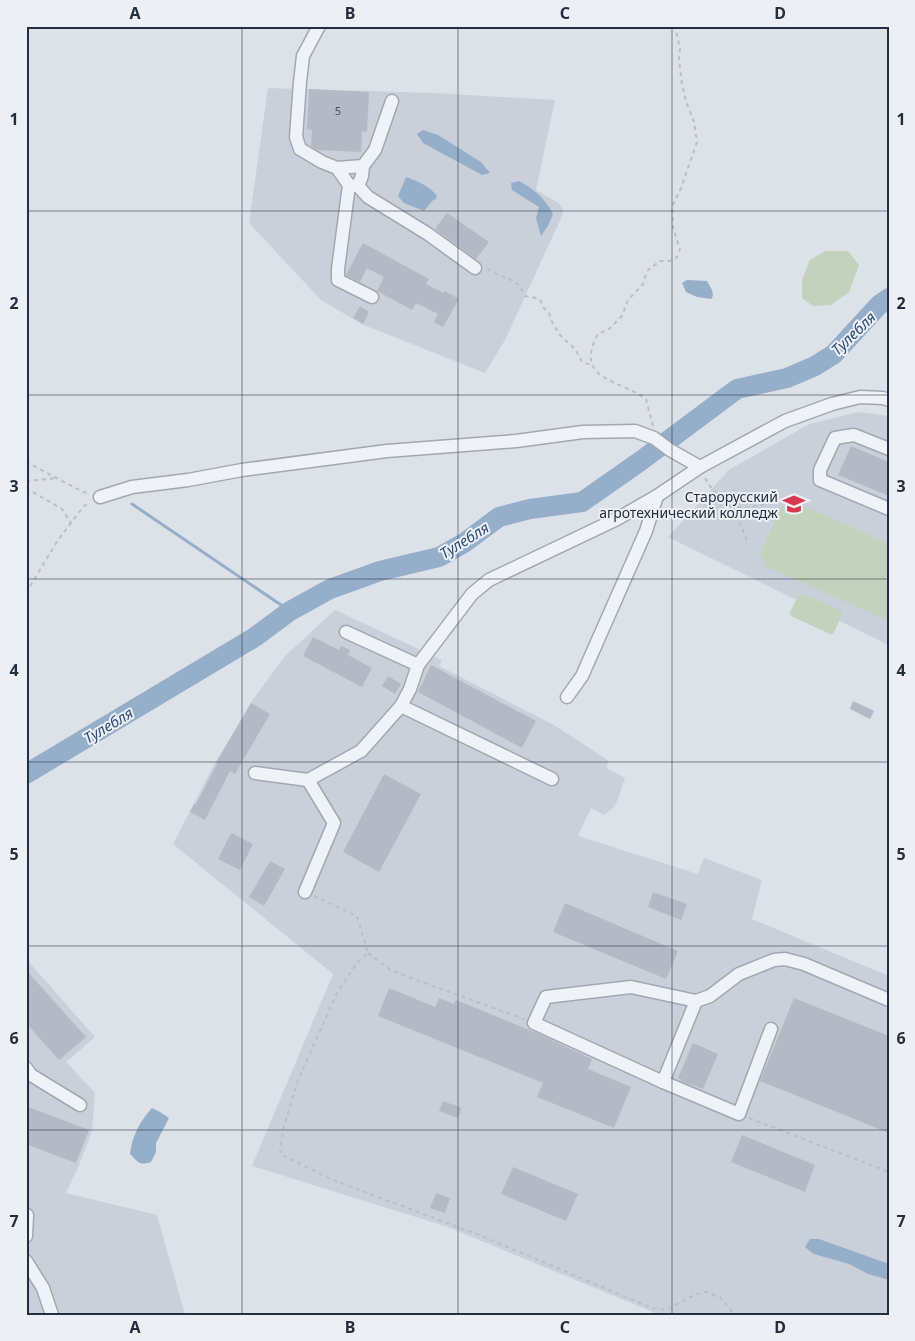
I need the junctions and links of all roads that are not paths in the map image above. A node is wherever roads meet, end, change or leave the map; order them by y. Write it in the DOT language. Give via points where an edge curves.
graph roads {
  1 [pos="319,26"];
  2 [pos="392,101"];
  3 [pos="363,166"];
  4 [pos="336,168"];
  5 [pos="354,186"];
  6 [pos="475,268"];
  7 [pos="372,297"];
  8 [pos="889,400"];
  9 [pos="889,449"];
  10 [pos="700,467"];
  11 [pos="100,496"];
  12 [pos="657,496"];
  13 [pos="889,509"];
  14 [pos="346,632"];
  15 [pos="418,665"];
  16 [pos="568,697"];
  17 [pos="401,706"];
  18 [pos="255,772"];
  19 [pos="552,779"];
  20 [pos="308,780"];
  21 [pos="305,892"];
  22 [pos="889,1000"];
  23 [pos="696,1001"];
  24 [pos="770,1029"];
  25 [pos="26,1068"];
  26 [pos="663,1082"];
  27 [pos="80,1105"];
  28 [pos="27,1215"];
  29 [pos="26,1236"];
  30 [pos="26,1261"];
  31 [pos="52,1315"];
  1 -- 4 [label="street" via="303,56 296,136 300,149"];
  2 -- 3 [label="street" via="375,150"];
  3 -- 4 [label="street"];
  3 -- 5 [label="street" via="362,176"];
  4 -- 5 [label="street"];
  5 -- 6 [label="street"];
  5 -- 7 [label="street" via="338,280"];
  8 -- 10 [label="street" via="860,397 832,404 786,421"];
  9 -- 13 [label="street" via="854,435 835,438 820,470 820,480"];
  10 -- 11 [label="street" via="654,438 636,431 583,432 387,451 242,470 132,487"];
  10 -- 12 [label="street"];
  12 -- 15 [label="street" via="617,519 489,580 472,594"];
  12 -- 16 [label="street" via="646,531 582,676"];
  14 -- 15 [label="street"];
  15 -- 17 [label="street"];
  17 -- 19 [label="street"];
  17 -- 20 [label="street" via="361,751"];
  18 -- 20 [label="street"];
  20 -- 21 [label="street" via="334,824"];
  22 -- 23 [label="street" via="785,959 739,974 710,996"];
  23 -- 26 [label="street"];
  23 -- 26 [label="street" via="631,988 546,997 534,1022"];
  24 -- 26 [label="street" via="739,1114"];
  25 -- 27 [label="street" via="31,1075"];
  28 -- 29 [label="street"];
  30 -- 31 [label="street" via="43,1288"];
}
